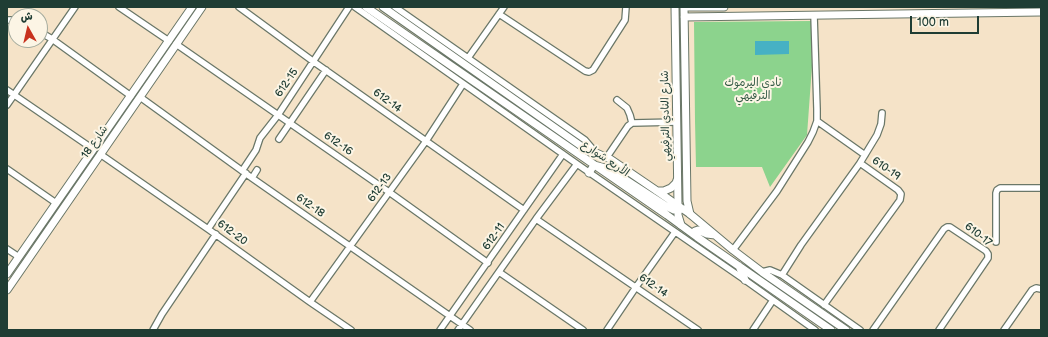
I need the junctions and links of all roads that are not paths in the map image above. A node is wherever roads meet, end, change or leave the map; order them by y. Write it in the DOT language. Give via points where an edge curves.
graph roads {
  1 [pos="75,7"];
  2 [pos="119,7"];
  3 [pos="192,7"];
  4 [pos="202,7"];
  5 [pos="239,7"];
  6 [pos="349,7"];
  7 [pos="355,7"];
  8 [pos="366,7"];
  9 [pos="383,7"];
  10 [pos="395,7"];
  11 [pos="504,7"];
  12 [pos="626,7"];
  13 [pos="675,7"];
  14 [pos="684,7"];
  15 [pos="689,7"];
  16 [pos="724,7"];
  17 [pos="1025,10"];
  18 [pos="1041,12"];
  19 [pos="500,14"];
  20 [pos="814,15"];
  21 [pos="687,17"];
  22 [pos="48,37"];
  23 [pos="52,39"];
  24 [pos="430,40"];
  25 [pos="169,41"];
  26 [pos="176,44"];
  27 [pos="424,48"];
  28 [pos="468,58"];
  29 [pos="314,62"];
  30 [pos="150,68"];
  31 [pos="326,70"];
  32 [pos="156,73"];
  33 [pos="463,84"];
  34 [pos="7,90"];
  35 [pos="14,94"];
  36 [pos="131,96"];
  37 [pos="140,97"];
  38 [pos="617,100"];
  39 [pos="7,105"];
  40 [pos="882,113"];
  41 [pos="278,114"];
  42 [pos="817,121"];
  43 [pos="290,122"];
  44 [pos="677,122"];
  45 [pos="632,123"];
  46 [pos="279,139"];
  47 [pos="550,140"];
  48 [pos="426,141"];
  49 [pos="93,150"];
  50 [pos="594,152"];
  51 [pos="100,154"];
  52 [pos="563,154"];
  53 [pos="865,155"];
  54 [pos="607,157"];
  55 [pos="860,163"];
  56 [pos="576,164"];
  57 [pos="594,165"];
  58 [pos="7,169"];
  59 [pos="257,170"];
  60 [pos="244,172"];
  61 [pos="77,173"];
  62 [pos="589,173"];
  63 [pos="84,178"];
  64 [pos="252,178"];
  65 [pos="677,180"];
  66 [pos="1041,188"];
  67 [pos="658,191"];
  68 [pos="389,192"];
  69 [pos="56,203"];
  70 [pos="668,203"];
  71 [pos="683,209"];
  72 [pos="524,210"];
  73 [pos="536,219"];
  74 [pos="681,225"];
  75 [pos="208,229"];
  76 [pos="36,232"];
  77 [pos="675,232"];
  78 [pos="216,234"];
  79 [pos="693,234"];
  80 [pos="715,235"];
  81 [pos="44,237"];
  82 [pos="996,242"];
  83 [pos="350,246"];
  84 [pos="7,248"];
  85 [pos="733,250"];
  86 [pos="19,257"];
  87 [pos="488,263"];
  88 [pos="739,266"];
  89 [pos="499,272"];
  90 [pos="762,272"];
  91 [pos="7,274"];
  92 [pos="782,275"];
  93 [pos="745,280"];
  94 [pos="636,287"];
  95 [pos="7,289"];
  96 [pos="1041,289"];
  97 [pos="773,300"];
  98 [pos="310,302"];
  99 [pos="824,306"];
  100 [pos="450,316"];
  101 [pos="462,324"];
  102 [pos="153,330"];
  103 [pos="352,330"];
  104 [pos="440,330"];
  105 [pos="458,330"];
  106 [pos="470,330"];
  107 [pos="583,330"];
  108 [pos="608,330"];
  109 [pos="698,330"];
  110 [pos="753,330"];
  111 [pos="815,330"];
  112 [pos="831,330"];
  113 [pos="846,330"];
  114 [pos="860,330"];
  115 [pos="873,330"];
  116 [pos="939,330"];
  117 [pos="1004,330"];
  1 -- 23 [label="street"];
  2 -- 25 [label="street"];
  3 -- 25 [label="street, شارع 18"];
  4 -- 26 [label="street, شارع 18"];
  5 -- 29 [label="street, 612-14"];
  6 -- 29 [label="street, 612-15"];
  7 -- 33 [label="street"];
  8 -- 27 [label="street, الأربع شوارع"];
  9 -- 24 [label="street, الأربع شوارع"];
  10 -- 28 [label="street"];
  11 -- 19 [label="street"];
  12 -- 19 [label="street" via="626,20 593,70 589,72"];
  13 -- 44 [label="street, شارع النادي الترفيهي"];
  14 -- 15 [label="street"];
  14 -- 21 [label="street, شارع النادي الترفيهي"];
  15 -- 16 [label="street"];
  15 -- 21 [label="street"];
  17 -- 18 [label="street"];
  17 -- 20 [label="street"];
  19 -- 28 [label="street"];
  20 -- 21 [label="street" via="770,12"];
  20 -- 42 [label="street"];
  21 -- 71 [label="street, شارع النادي الترفيهي" via="687,201"];
  22 -- 23 [label="street"];
  23 -- 35 [label="street"];
  23 -- 36 [label="street"];
  24 -- 27 [label="street"];
  24 -- 50 [label="street, الأربع شوارع" via="581,146"];
  25 -- 30 [label="street, شارع 18"];
  26 -- 32 [label="street, شارع 18"];
  26 -- 41 [label="street, 612-16"];
  27 -- 47 [label="street, الأربع شوارع"];
  28 -- 50 [label="street" via="585,140"];
  29 -- 31 [label="street, 612-14"];
  29 -- 41 [label="street, 612-15"];
  30 -- 32 [label="street"];
  30 -- 36 [label="street, شارع 18"];
  31 -- 43 [label="street"];
  31 -- 48 [label="street, 612-14"];
  32 -- 37 [label="street, شارع 18"];
  33 -- 47 [label="street"];
  33 -- 48 [label="street, 612-13"];
  34 -- 35 [label="street"];
  35 -- 39 [label="street"];
  35 -- 49 [label="street"];
  36 -- 49 [label="street, شارع 18"];
  37 -- 51 [label="street, شارع 18"];
  37 -- 60 [label="street, 612-18"];
  38 -- 45 [label="street" via="627,108"];
  40 -- 53 [label="street" via="879,130"];
  41 -- 43 [label="street, 612-16"];
  41 -- 60 [label="street, 612-15" via="260,138"];
  42 -- 53 [label="street"];
  42 -- 85 [label="street" via="808,142"];
  43 -- 46 [label="street"];
  43 -- 68 [label="street, 612-16"];
  44 -- 45 [label="street"];
  44 -- 65 [label="street, شارع النادي الترفيهي"];
  45 -- 54 [label="street"];
  47 -- 52 [label="street"];
  47 -- 57 [label="street, الأربع شوارع"];
  48 -- 68 [label="street, 612-13"];
  48 -- 72 [label="street, 612-14"];
  49 -- 61 [label="street, شارع 18"];
  50 -- 54 [label="street, الأربع شوارع"];
  51 -- 63 [label="street, شارع 18"];
  51 -- 75 [label="street, 612-20"];
  52 -- 56 [label="street"];
  52 -- 72 [label="street, 612-11"];
  53 -- 55 [label="street"];
  54 -- 67 [label="street, الأربع شوارع"];
  55 -- 92 [label="street, 610-19"];
  55 -- 99 [label="street, 610-19" via="898,190 901,197"];
  56 -- 62 [label="street"];
  56 -- 73 [label="street"];
  57 -- 62 [label="street"];
  57 -- 70 [label="street" via="614,172"];
  57 -- 74 [label="street, الأربع شوارع"];
  58 -- 69 [label="street"];
  59 -- 64 [label="street"];
  60 -- 64 [label="street, 612-18"];
  60 -- 75 [label="street, 612-15"];
  61 -- 63 [label="street"];
  61 -- 69 [label="street, شارع 18"];
  62 -- 77 [label="street"];
  63 -- 81 [label="street, شارع 18"];
  64 -- 83 [label="street, 612-18"];
  65 -- 67 [label="street" via="668,190"];
  65 -- 71 [label="street, شارع النادي الترفيهي"];
  66 -- 82 [label="street" via="997,190"];
  67 -- 70 [label="street, الأربع شوارع"];
  68 -- 83 [label="street, 612-13"];
  68 -- 87 [label="street, 612-16"];
  69 -- 76 [label="street, شارع 18"];
  70 -- 71 [label="street, الأربع شوارع"];
  71 -- 74 [label="street, شارع النادي الترفيهي"];
  71 -- 80 [label="street, الأربع شوارع"];
  72 -- 87 [label="street, 612-11"];
  73 -- 89 [label="street"];
  73 -- 94 [label="street, 612-14"];
  74 -- 79 [label="street, الأربع شوارع"];
  75 -- 78 [label="street, 612-20"];
  76 -- 81 [label="street"];
  76 -- 86 [label="street, شارع 18"];
  77 -- 93 [label="street"];
  77 -- 94 [label="street"];
  78 -- 98 [label="street, 612-20"];
  78 -- 102 [label="street"];
  79 -- 80 [label="street" via="698,230"];
  79 -- 88 [label="street, الأربع شوارع"];
  80 -- 85 [label="street, الأربع شوارع"];
  81 -- 95 [label="street, شارع 18"];
  83 -- 98 [label="street, 612-13"];
  83 -- 100 [label="street, 612-18"];
  84 -- 86 [label="street"];
  85 -- 90 [label="street, الأربع شوارع"];
  86 -- 91 [label="street, شارع 18"];
  87 -- 100 [label="street, 612-11"];
  88 -- 93 [label="street"];
  88 -- 112 [label="street, الأربع شوارع"];
  89 -- 101 [label="street"];
  89 -- 107 [label="street"];
  90 -- 92 [label="street" via="770,270"];
  90 -- 113 [label="street, الأربع شوارع"];
  92 -- 99 [label="street"];
  93 -- 97 [label="street"];
  94 -- 108 [label="street"];
  94 -- 109 [label="street, 612-14"];
  96 -- 117 [label="street" via="1032,290"];
  97 -- 110 [label="street"];
  97 -- 111 [label="street"];
  98 -- 103 [label="street, 612-20"];
  99 -- 114 [label="street"];
  100 -- 101 [label="street, 612-18"];
  100 -- 104 [label="street, 612-11"];
  101 -- 105 [label="street"];
  101 -- 106 [label="street, 612-18"];
  115 -- 116 [label="street, 610-17" via="944,229 950,227 986,251 988,258"];
}
